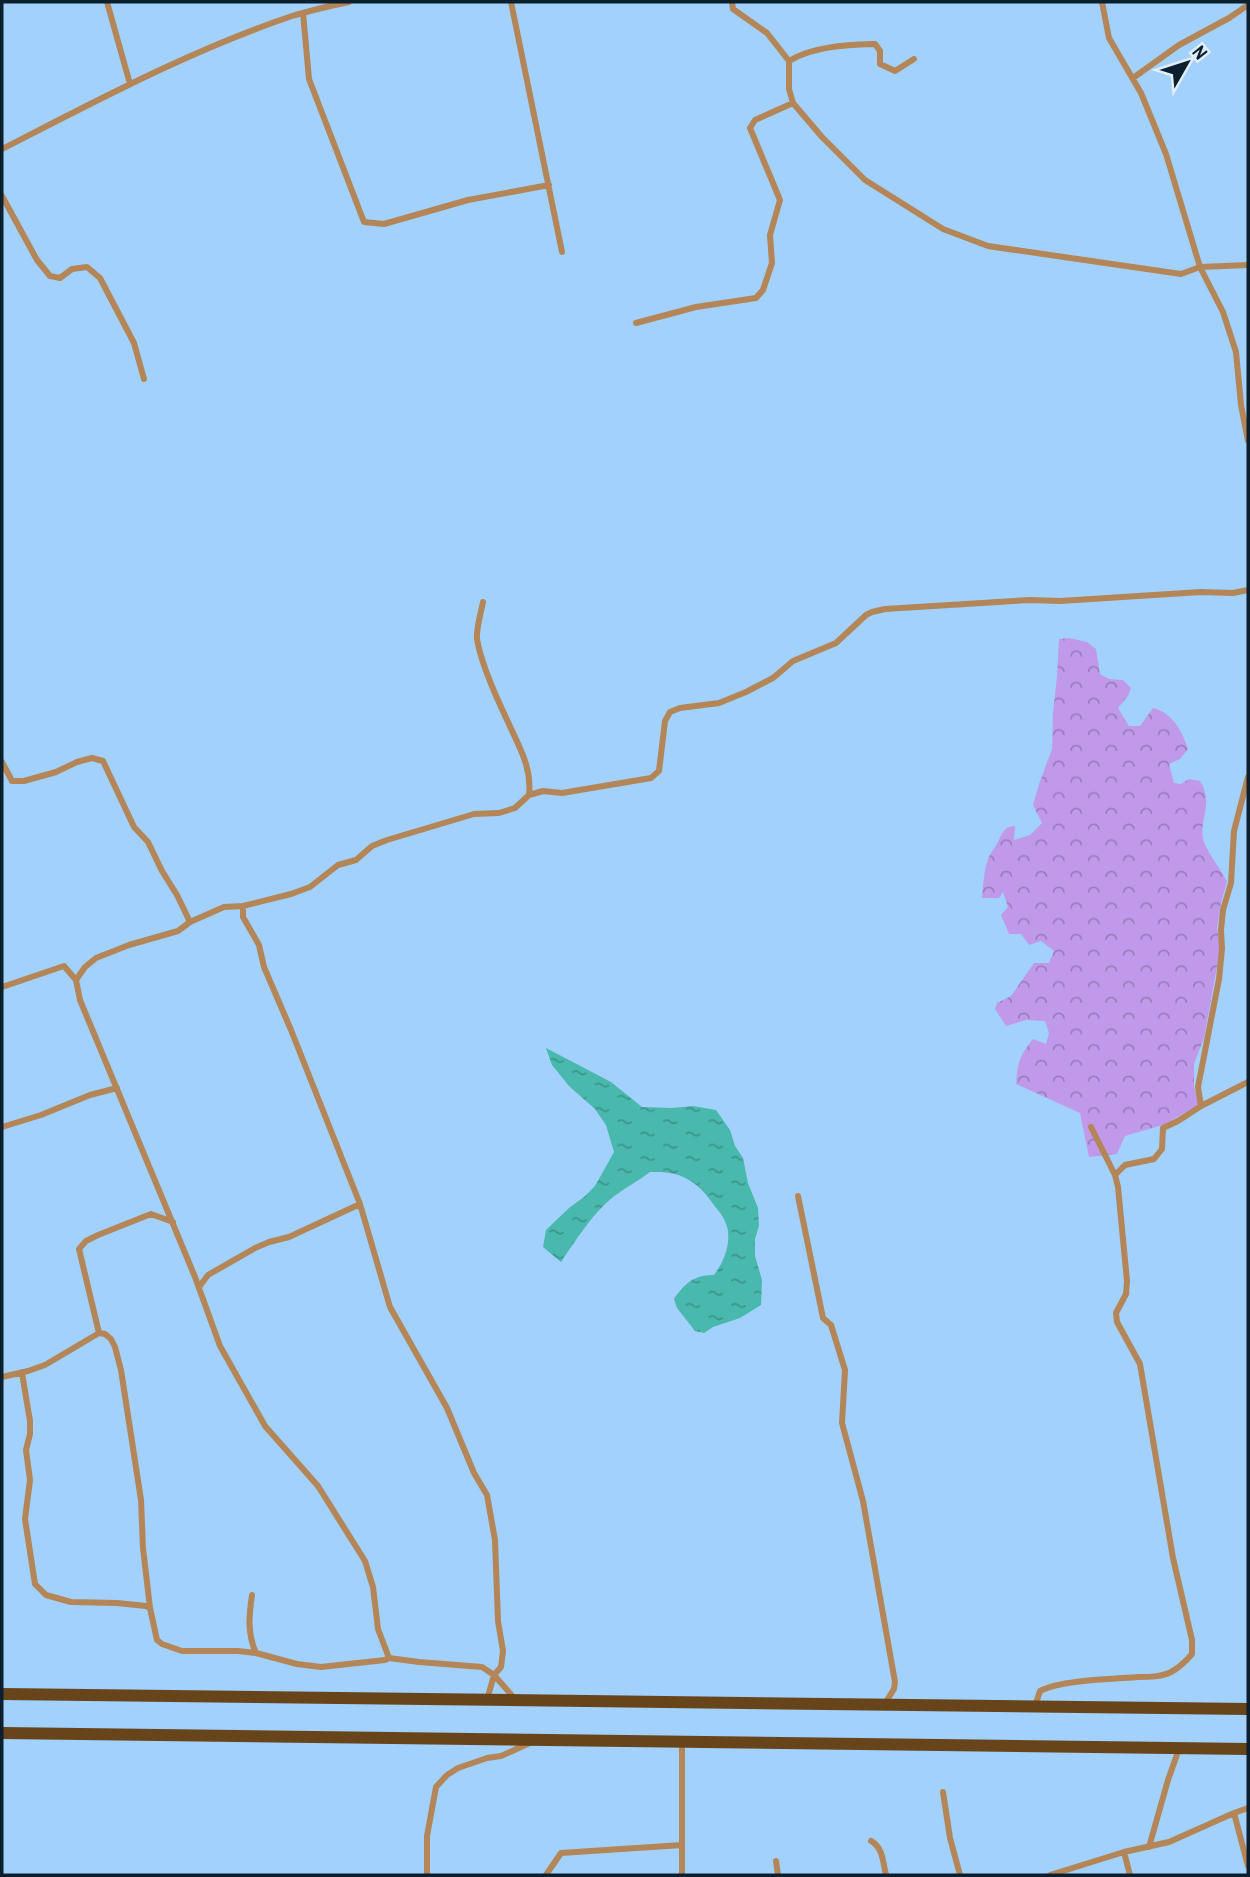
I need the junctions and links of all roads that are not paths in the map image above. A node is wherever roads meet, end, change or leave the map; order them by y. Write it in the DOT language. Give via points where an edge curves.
graph roads {
  1 [pos="107,2"];
  2 [pos="349,2"];
  3 [pos="511,2"];
  4 [pos="732,2"];
  5 [pos="1102,2"];
  6 [pos="1248,5"];
  7 [pos="303,13"];
  8 [pos="914,59"];
  9 [pos="789,61"];
  10 [pos="1133,78"];
  11 [pos="130,84"];
  12 [pos="793,103"];
  13 [pos="2,149"];
  14 [pos="549,184"];
  15 [pos="2,196"];
  16 [pos="562,252"];
  17 [pos="1248,265"];
  18 [pos="1200,267"];
  19 [pos="636,323"];
  20 [pos="144,379"];
  21 [pos="1248,441"];
  22 [pos="1248,590"];
  23 [pos="484,602"];
  24 [pos="2,762"];
  25 [pos="1248,776"];
  26 [pos="529,795"];
  27 [pos="243,906"];
  28 [pos="190,922"];
  29 [pos="76,980"];
  30 [pos="2,987"];
  31 [pos="1248,1082"];
  32 [pos="117,1087"];
  33 [pos="1201,1106"];
  34 [pos="1091,1127"];
  35 [pos="2,1128"];
  36 [pos="1115,1175"];
  37 [pos="798,1196"];
  38 [pos="360,1204"];
  39 [pos="173,1222"];
  40 [pos="199,1288"];
  41 [pos="99,1333"];
  42 [pos="22,1373"];
  43 [pos="2,1377"];
  44 [pos="252,1595"];
  45 [pos="150,1608"];
  46 [pos="256,1653"];
  47 [pos="389,1658"];
  48 [pos="494,1675"];
  49 [pos="2,1694"];
  50 [pos="487,1700"];
  51 [pos="516,1700"];
  52 [pos="884,1705"];
  53 [pos="1035,1706"];
  54 [pos="1248,1709"];
  55 [pos="2,1733"];
  56 [pos="536,1740"];
  57 [pos="682,1742"];
  58 [pos="1179,1749"];
  59 [pos="1248,1749"];
  60 [pos="943,1792"];
  61 [pos="1248,1808"];
  62 [pos="1234,1813"];
  63 [pos="871,1841"];
  64 [pos="682,1845"];
  65 [pos="1149,1847"];
  66 [pos="1124,1852"];
  67 [pos="776,1861"];
  68 [pos="1248,1866"];
  69 [pos="427,1875"];
  70 [pos="546,1875"];
  71 [pos="682,1875"];
  72 [pos="778,1875"];
  73 [pos="886,1875"];
  74 [pos="960,1875"];
  75 [pos="1050,1875"];
  76 [pos="1129,1875"];
  1 -- 11 [label="street"];
  2 -- 7 [label="street"];
  3 -- 14 [label="street"];
  4 -- 9 [label="street" via="733,9 767,33"];
  5 -- 10 [label="street" via="1109,38"];
  6 -- 10 [label="street"];
  7 -- 11 [label="street" via="245,33"];
  7 -- 14 [label="street" via="309,79 364,222 384,224 468,200"];
  8 -- 9 [label="street" via="894,71 880,64 875,44 857,44 803,53"];
  9 -- 12 [label="street"];
  10 -- 18 [label="street" via="1166,154"];
  11 -- 13 [label="street"];
  12 -- 18 [label="street" via="865,180 943,229 988,246 1181,274"];
  12 -- 19 [label="street" via="755,120 750,128 780,200 770,235 772,264 763,290 757,298 696,307"];
  14 -- 16 [label="street"];
  15 -- 20 [label="street" via="50,276 60,278 72,269 87,267 100,278 134,343"];
  17 -- 18 [label="street"];
  18 -- 21 [label="street" via="1223,312 1236,352"];
  22 -- 26 [label="street" via="877,610 835,643 793,661 764,684 719,703 670,712 659,771 651,778"];
  23 -- 26 [label="street" via="477,637 508,724 524,754"];
  24 -- 28 [label="street" via="12,781 24,782 92,758 103,761 134,827 148,842"];
  25 -- 33 [label="street" via="1234,831 1219,979 1198,1087"];
  26 -- 27 [label="street" via="515,808 474,814 387,840 356,860 338,865 310,887"];
  27 -- 28 [label="street" via="224,907"];
  27 -- 38 [label="street" via="243,916 259,945"];
  28 -- 29 [label="street" via="178,931 96,958"];
  29 -- 30 [label="street" via="64,966"];
  29 -- 32 [label="street"];
  31 -- 33 [label="street"];
  32 -- 35 [label="street"];
  32 -- 39 [label="street"];
  33 -- 36 [label="street" via="1163,1128 1162,1150 1154,1159 1125,1164"];
  34 -- 36 [label="street"];
  36 -- 53 [label="street" via="1127,1281 1117,1322 1140,1364 1192,1654 1170,1673 1158,1676 1048,1687 1040,1692"];
  37 -- 52 [label="street" via="823,1318 831,1325 845,1370 842,1423 863,1501 895,1682"];
  38 -- 40 [label="street" via="255,1248 208,1275"];
  38 -- 48 [label="street" via="390,1307 447,1409 487,1495 503,1651 501,1667"];
  39 -- 40 [label="street"];
  39 -- 41 [label="street" via="151,1214 98,1235 79,1249"];
  40 -- 47 [label="street" via="220,1346 265,1426 318,1486 366,1562 378,1629"];
  41 -- 42 [label="street" via="45,1365"];
  41 -- 45 [label="street" via="111,1339 121,1370 141,1500"];
  42 -- 43 [label="street"];
  42 -- 45 [label="street" via="30,1421 25,1519 35,1584 46,1595 63,1600"];
  44 -- 46 [label="street" via="248,1619"];
  45 -- 46 [label="street" via="162,1644 182,1651"];
  46 -- 47 [label="street" via="321,1667"];
  47 -- 48 [label="street" via="482,1667"];
  48 -- 50 [label="street"];
  48 -- 51 [label="street"];
  49 -- 50 [label="highway"];
  50 -- 51 [label="highway"];
  51 -- 52 [label="highway"];
  52 -- 53 [label="highway"];
  53 -- 54 [label="highway"];
  55 -- 56 [label="highway"];
  56 -- 57 [label="highway"];
  56 -- 69 [label="street" via="458,1768 436,1787"];
  57 -- 58 [label="highway"];
  57 -- 64 [label="street"];
  58 -- 59 [label="highway"];
  58 -- 65 [label="street"];
  60 -- 74 [label="street"];
  61 -- 62 [label="street"];
  62 -- 65 [label="street" via="1176,1840"];
  62 -- 68 [label="street"];
  63 -- 73 [label="street" via="880,1850"];
  64 -- 70 [label="street" via="561,1853"];
  64 -- 71 [label="street"];
  65 -- 66 [label="street"];
  66 -- 75 [label="street"];
  66 -- 76 [label="street"];
  67 -- 72 [label="street"];
}
